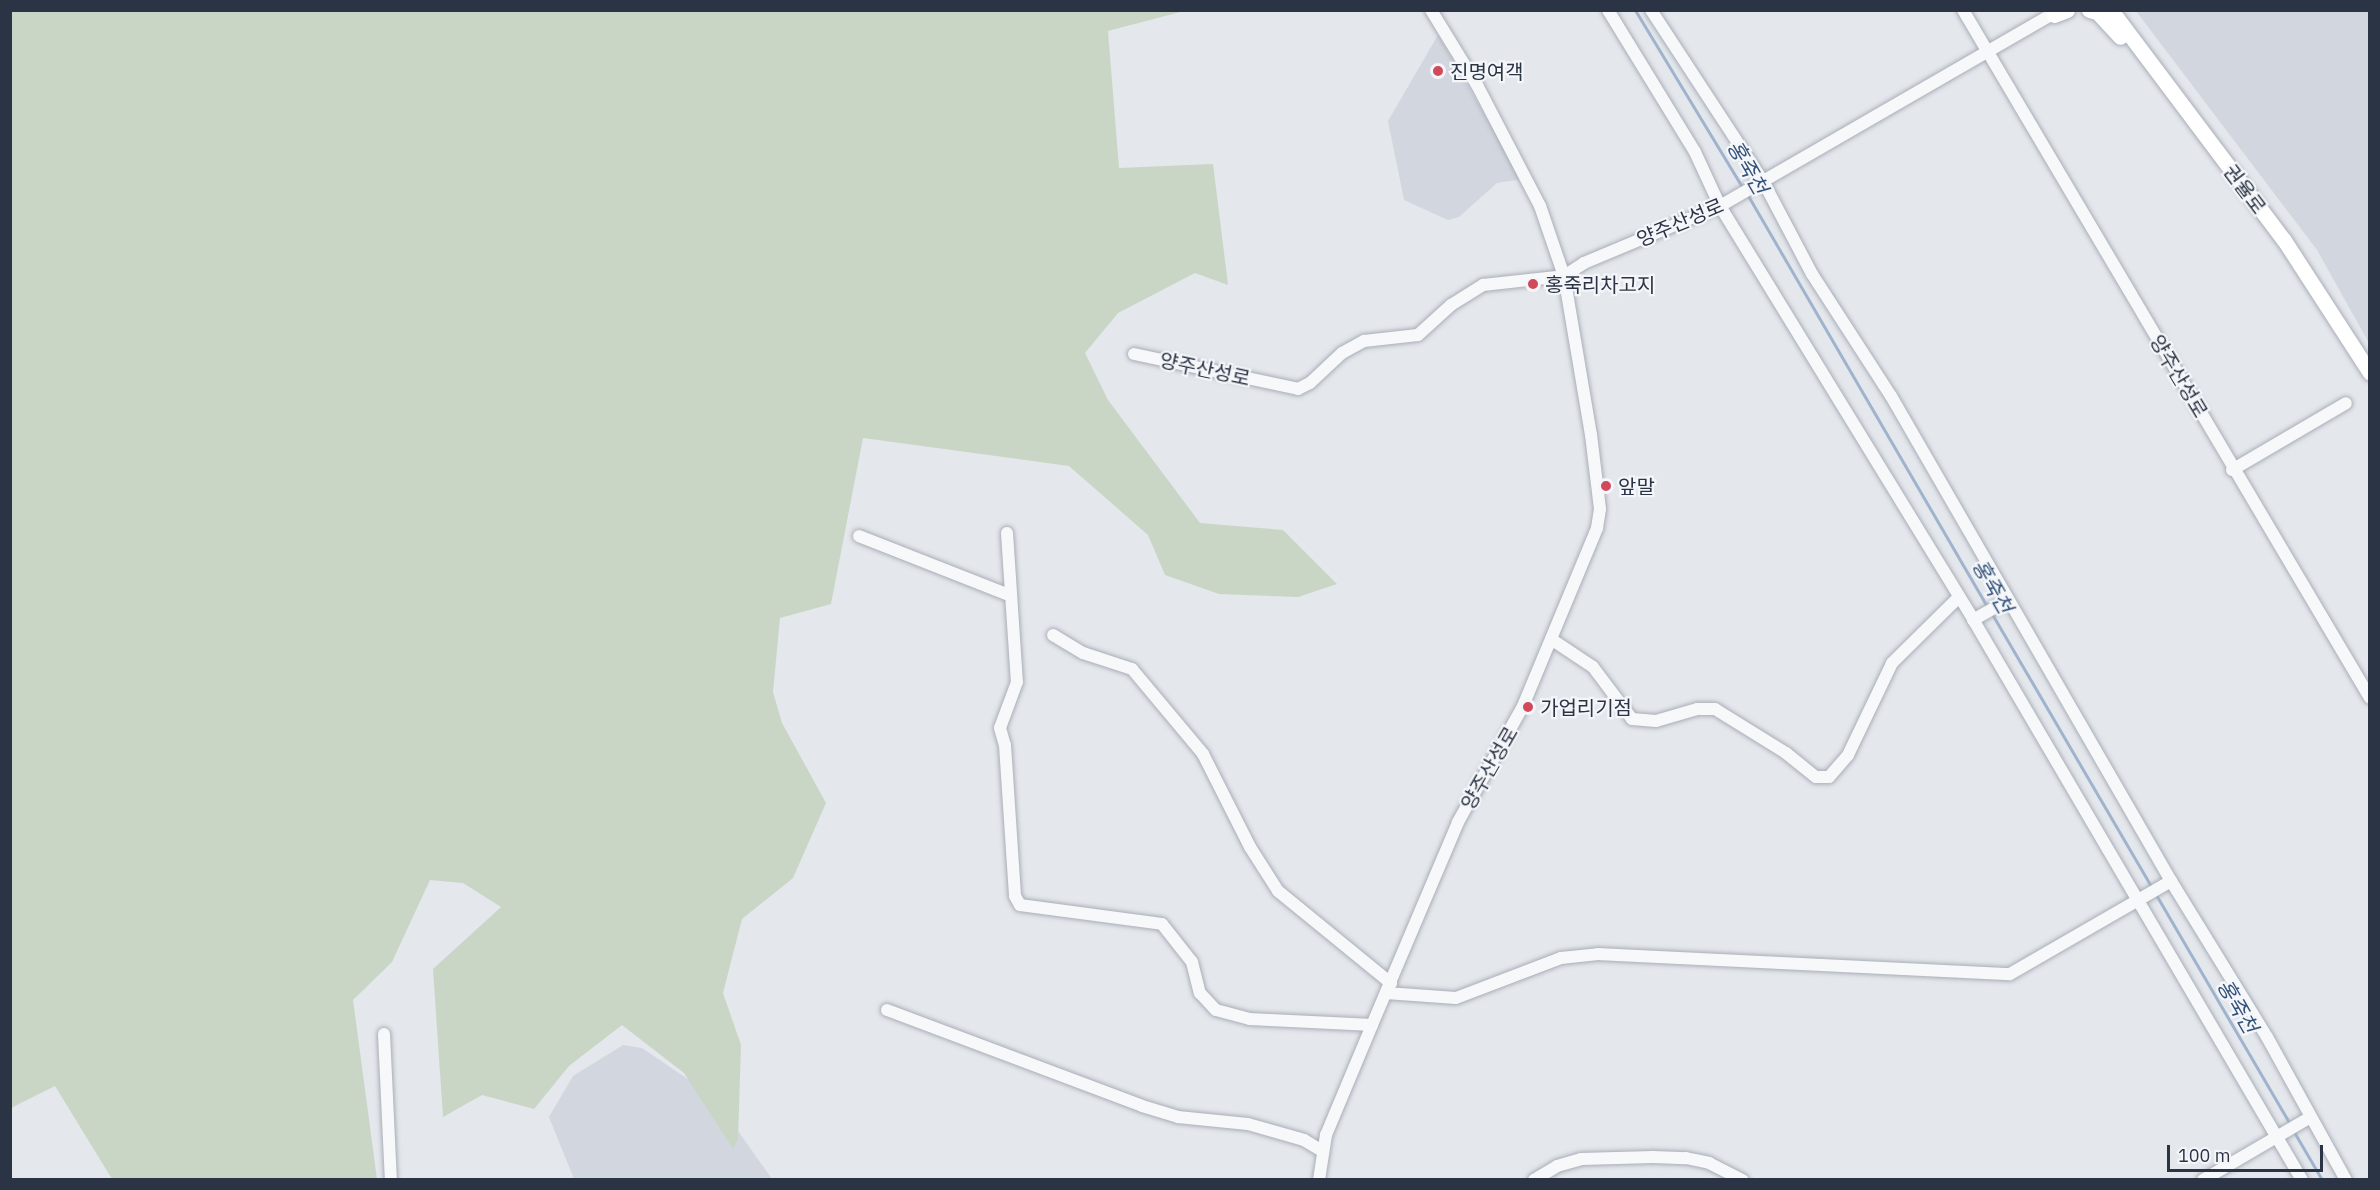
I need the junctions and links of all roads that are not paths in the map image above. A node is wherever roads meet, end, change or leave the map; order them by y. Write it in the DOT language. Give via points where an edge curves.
graph roads {
  1 [pos="1431,10"];
  2 [pos="1608,10"];
  3 [pos="1651,10"];
  4 [pos="1963,10"];
  5 [pos="2089,10"];
  6 [pos="2111,10"];
  7 [pos="2059,12"];
  8 [pos="1987,53"];
  9 [pos="2142,53"];
  10 [pos="1760,186"];
  11 [pos="1720,206"];
  12 [pos="1564,276"];
  13 [pos="1134,354"];
  14 [pos="2370,373"];
  15 [pos="2346,404"];
  16 [pos="2232,470"];
  17 [pos="1007,533"];
  18 [pos="860,536"];
  19 [pos="1011,596"];
  20 [pos="1959,597"];
  21 [pos="2008,600"];
  22 [pos="1973,620"];
  23 [pos="1053,635"];
  24 [pos="1551,639"];
  25 [pos="2370,699"];
  26 [pos="2170,881"];
  27 [pos="2136,902"];
  28 [pos="1389,988"];
  29 [pos="887,1010"];
  30 [pos="1372,1025"];
  31 [pos="384,1034"];
  32 [pos="2309,1118"];
  33 [pos="2277,1135"];
  34 [pos="1322,1151"];
  35 [pos="392,1179"];
  36 [pos="1319,1179"];
  37 [pos="1534,1179"];
  38 [pos="1743,1179"];
  39 [pos="2203,1179"];
  40 [pos="2302,1179"];
  41 [pos="2346,1179"];
  1 -- 12 [label="street, 양주산성로" via="1477,85 1540,206"];
  2 -- 11 [label="street" via="1695,152"];
  3 -- 10 [label="street"];
  4 -- 8 [label="street"];
  5 -- 9 [label="main road" via="2097,12 2125,43"];
  6 -- 9 [label="main road, 권율로"];
  7 -- 8 [label="street, 양주산성로"];
  8 -- 10 [label="street, 양주산성로"];
  8 -- 16 [label="street, 양주산성로"];
  9 -- 14 [label="main road, 권율로" via="2284,240"];
  10 -- 11 [label="street, 양주산성로"];
  10 -- 21 [label="street" via="1891,396"];
  11 -- 12 [label="street, 양주산성로" via="1584,263"];
  11 -- 20 [label="street"];
  12 -- 13 [label="street, 양주산성로" via="1483,285 1451,305 1418,335 1364,340 1342,352 1310,383 1298,389"];
  12 -- 24 [label="street, 양주산성로" via="1592,435 1600,509 1597,528"];
  15 -- 16 [label="street"];
  16 -- 25 [label="street, 양주산성로"];
  17 -- 19 [label="street"];
  18 -- 19 [label="street"];
  19 -- 30 [label="street" via="1017,682 1000,728 1005,745 1015,896 1020,905 1162,924 1192,962 1200,993 1216,1010 1250,1019"];
  20 -- 22 [label="street"];
  20 -- 24 [label="street" via="1892,663 1848,755 1829,777 1816,777 1744,724 1715,709 1697,709 1656,721 1632,719 1593,667"];
  21 -- 22 [label="street"];
  21 -- 26 [label="street"];
  22 -- 27 [label="street"];
  23 -- 28 [label="street" via="1083,653 1132,669 1203,754 1250,847 1278,891"];
  24 -- 28 [label="street, 양주산성로" via="1508,740 1458,822"];
  26 -- 27 [label="street"];
  26 -- 32 [label="street" via="2267,1037"];
  27 -- 28 [label="street" via="2010,974 1598,954 1561,958 1456,998"];
  27 -- 33 [label="street"];
  28 -- 30 [label="street, 양주산성로"];
  29 -- 34 [label="street" via="1142,1106 1178,1117 1248,1124 1304,1140"];
  30 -- 34 [label="street, 양주산성로"];
  31 -- 35 [label="street"];
  32 -- 33 [label="street"];
  32 -- 41 [label="street"];
  33 -- 39 [label="street"];
  33 -- 40 [label="street"];
  34 -- 36 [label="street, 양주산성로"];
  37 -- 38 [label="street" via="1581,1159 1664,1157 1709,1163"];
}
